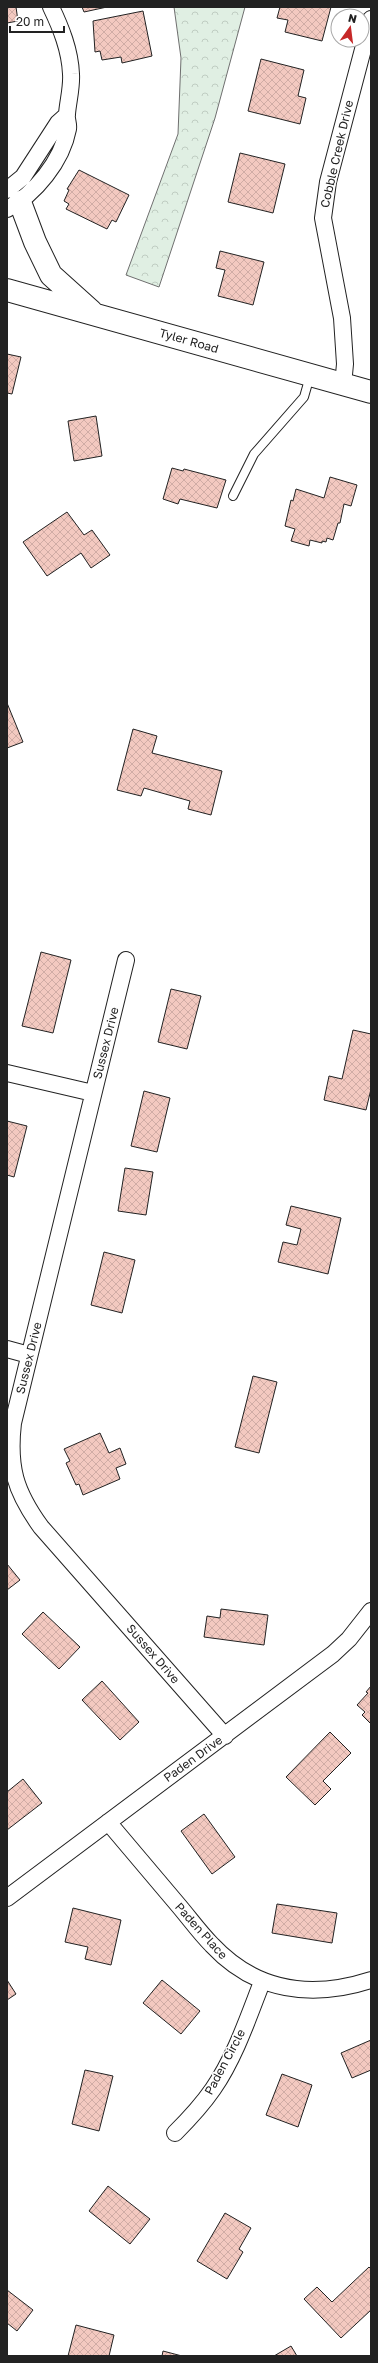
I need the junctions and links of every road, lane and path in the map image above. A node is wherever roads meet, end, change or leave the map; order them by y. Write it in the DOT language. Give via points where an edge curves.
graph roads {
  1 [pos="51,7"];
  2 [pos="371,19"];
  3 [pos="11,200"];
  4 [pos="7,290"];
  5 [pos="94,314"];
  6 [pos="310,376"];
  7 [pos="343,384"];
  8 [pos="371,392"];
  9 [pos="234,496"];
  10 [pos="126,960"];
  11 [pos="7,1073"];
  12 [pos="93,1093"];
  13 [pos="7,1349"];
  14 [pos="29,1355"];
  15 [pos="371,1611"];
  16 [pos="225,1736"];
  17 [pos="108,1822"];
  18 [pos="7,1898"];
  19 [pos="371,1980"];
  20 [pos="262,1982"];
  21 [pos="175,2133"];
  1 -- 3 [label="street" via="66,43 71,74 67,115 69,127 61,149 34,189"];
  2 -- 7 [label="street, Cobble Creek Drive" via="328,182 323,218 342,318 345,364"];
  3 -- 5 [label="street" via="51,275"];
  4 -- 5 [label="street, Tyler Road"];
  5 -- 6 [label="street, Tyler Road"];
  6 -- 7 [label="street, Tyler Road"];
  6 -- 9 [label="lane" via="304,397 254,454"];
  7 -- 8 [label="street, Tyler Road"];
  10 -- 12 [label="street, Sussex Drive"];
  11 -- 12 [label="street"];
  12 -- 14 [label="street, Sussex Drive"];
  13 -- 14 [label="street"];
  14 -- 16 [label="street, Sussex Drive" via="12,1423 10,1444 16,1484 27,1507 41,1527"];
  15 -- 16 [label="street, Paden Drive" via="333,1654"];
  16 -- 17 [label="street, Paden Drive"];
  17 -- 18 [label="street, Paden Drive"];
  17 -- 20 [label="street, Paden Place" via="212,1945 245,1973"];
  19 -- 20 [label="street, Paden Place" via="335,1989 309,1990"];
  20 -- 21 [label="street, Paden Circle" via="234,2051 214,2088"];
}
